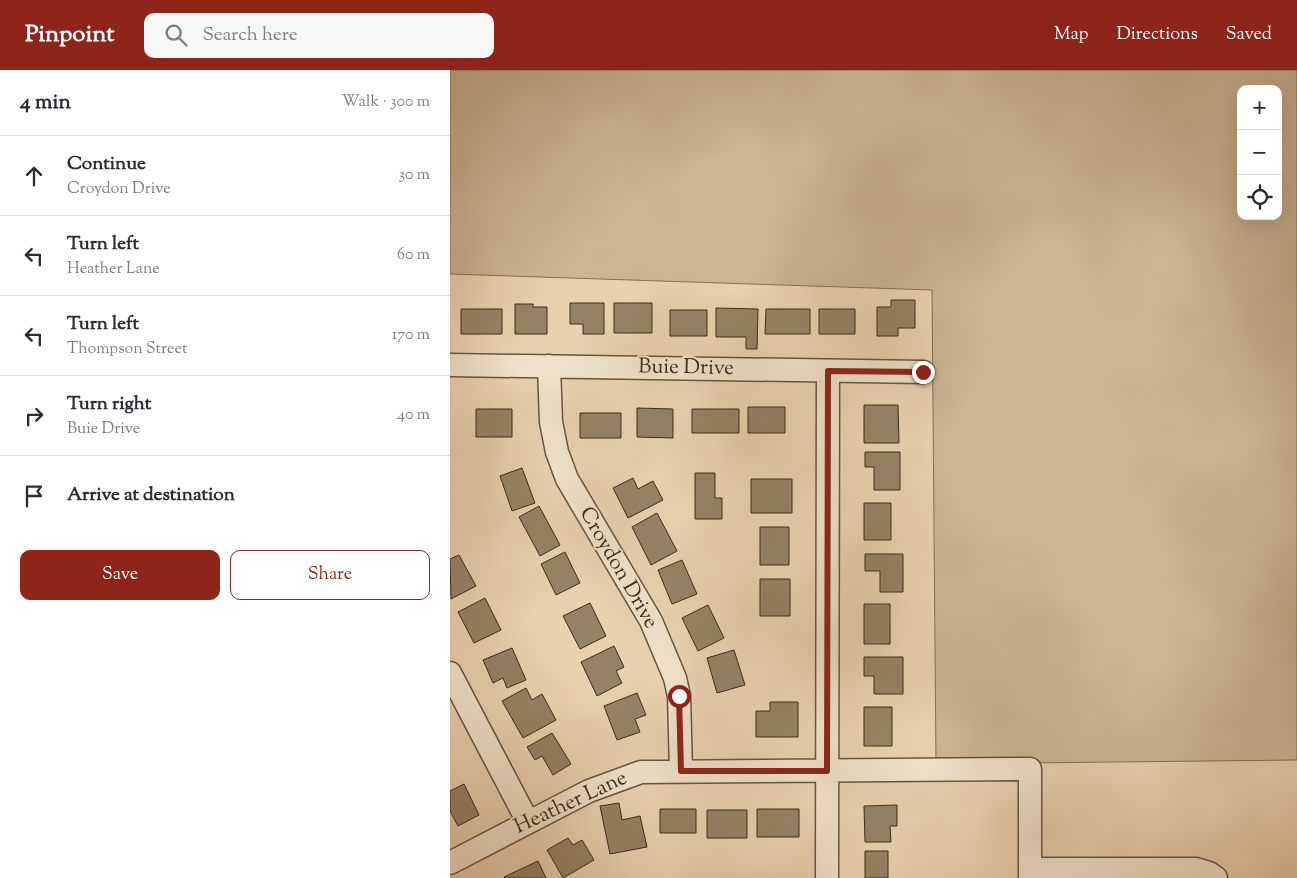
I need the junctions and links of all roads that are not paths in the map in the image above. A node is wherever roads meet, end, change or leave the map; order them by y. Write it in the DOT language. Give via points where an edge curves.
graph roads {
  1 [pos="450,365"];
  2 [pos="549,366"];
  3 [pos="828,371"];
  4 [pos="923,372"];
  5 [pos="450,673"];
  6 [pos="681,771"];
  7 [pos="827,771"];
  8 [pos="528,822"];
  9 [pos="450,863"];
  10 [pos="1030,873"];
  11 [pos="827,878"];
  12 [pos="1216,878"];
  1 -- 2 [label="street, Buie Drive"];
  2 -- 3 [label="street, Buie Drive"];
  2 -- 6 [label="street, Croydon Drive" via="551,422 567,479 651,621 675,678 679,696"];
  3 -- 4 [label="street, Buie Drive"];
  3 -- 7 [label="street"];
  5 -- 8 [label="street"];
  6 -- 7 [label="street, Heather Lane"];
  6 -- 8 [label="street, Heather Lane" via="640,772 588,791"];
  7 -- 10 [label="street, Heather Lane" via="1030,770"];
  7 -- 11 [label="street"];
  8 -- 9 [label="street, Heather Lane"];
  10 -- 12 [label="street" via="1196,869 1209,872"];
}
